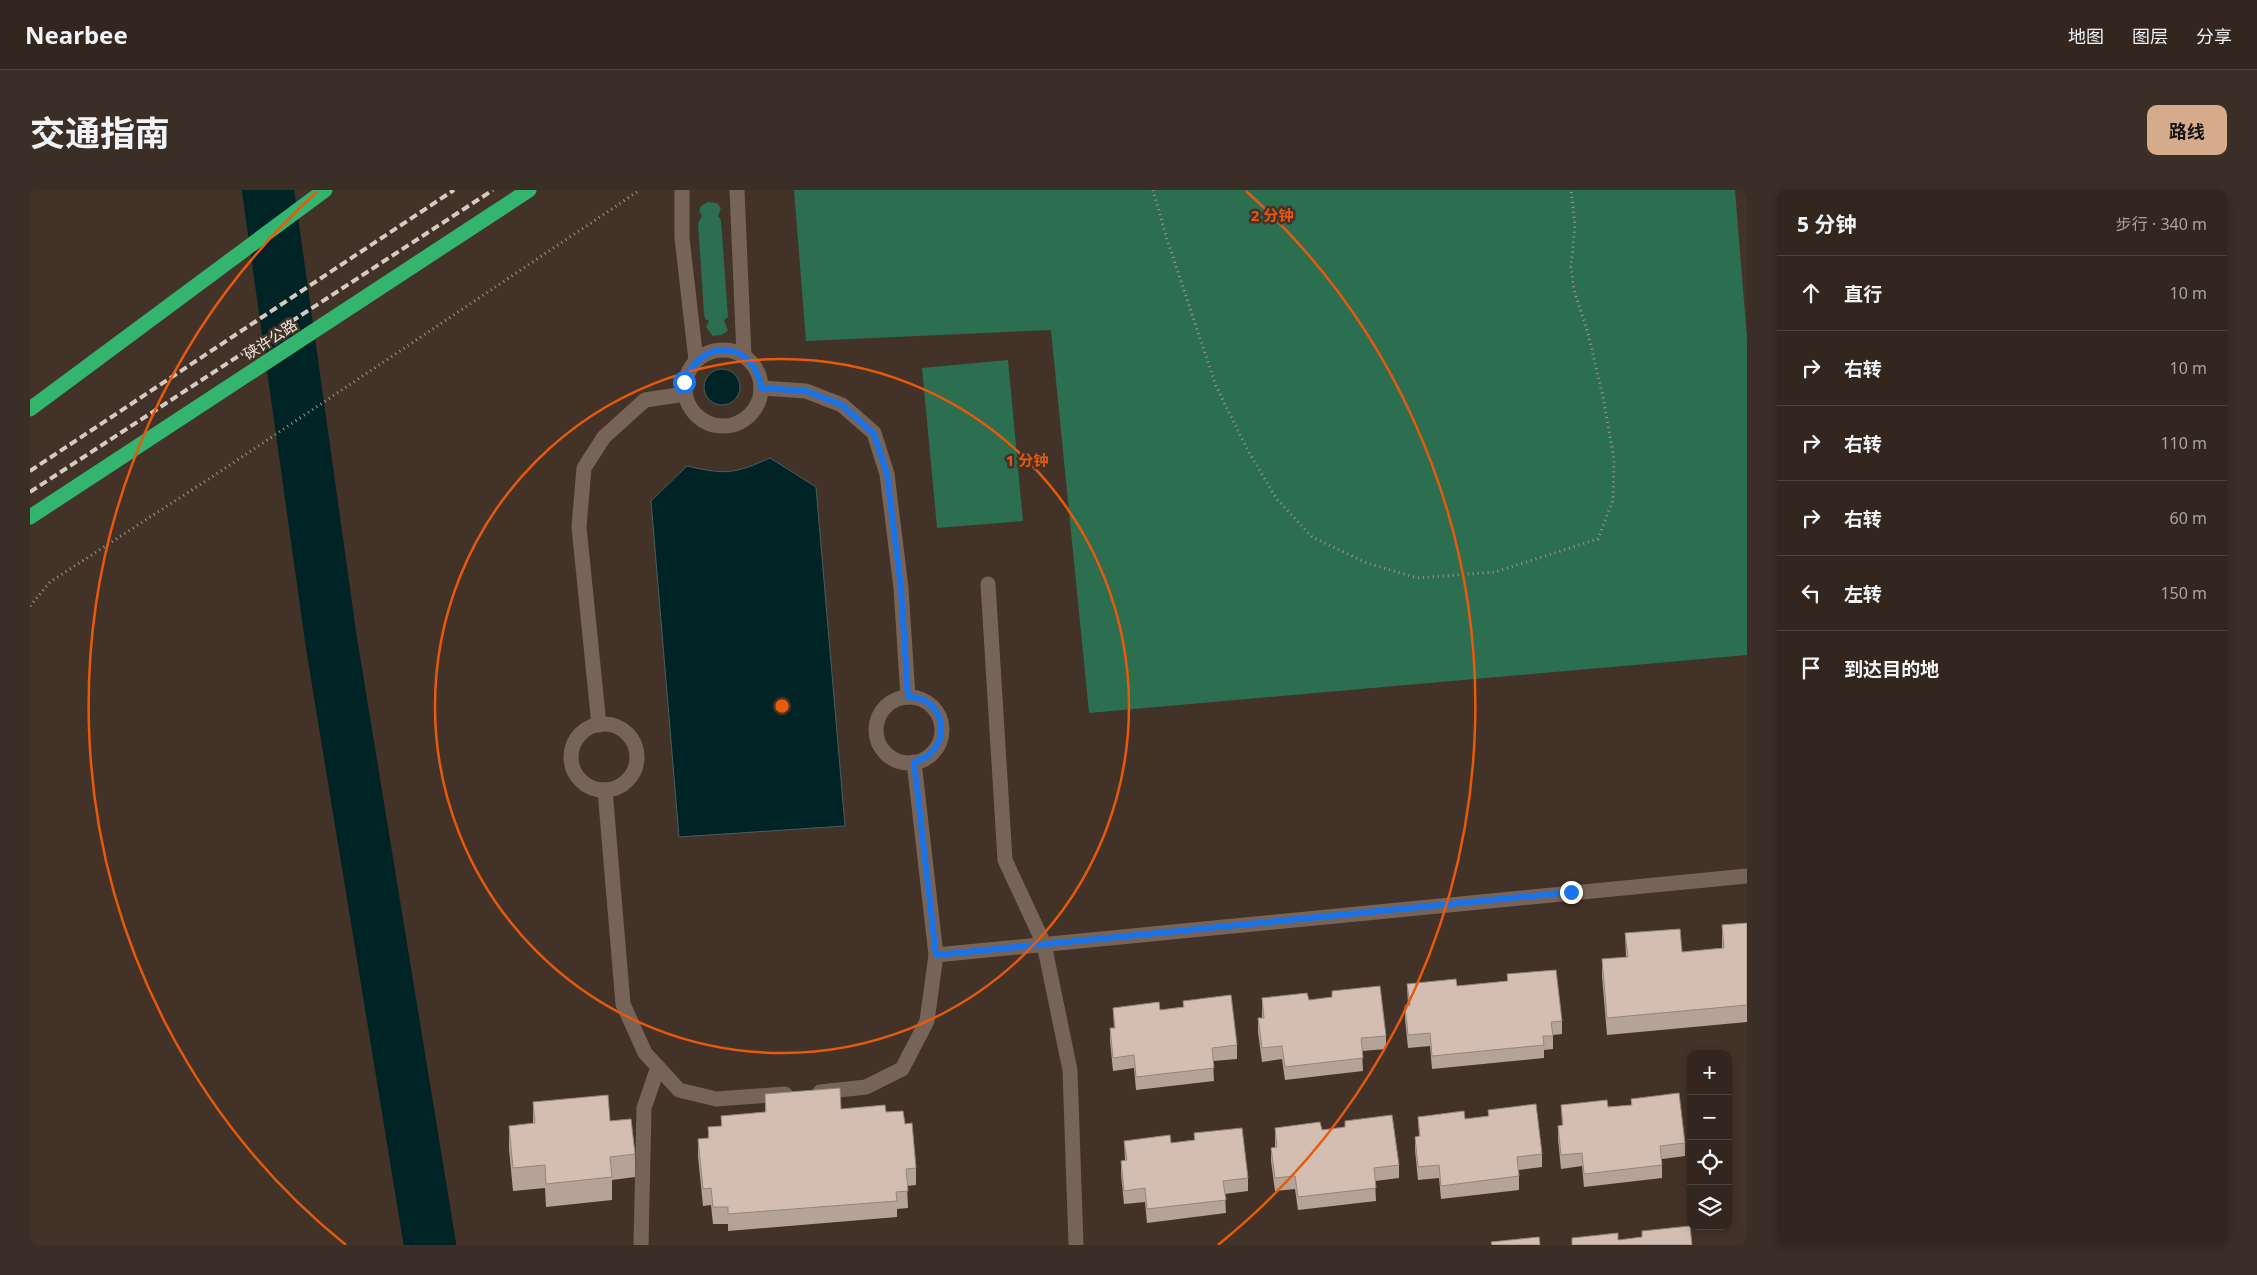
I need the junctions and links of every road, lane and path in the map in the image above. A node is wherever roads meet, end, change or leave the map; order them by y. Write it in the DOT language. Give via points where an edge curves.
graph roads {
  1 [pos="326,190"];
  2 [pos="530,190"];
  3 [pos="640,190"];
  4 [pos="682,190"];
  5 [pos="738,190"];
  6 [pos="1153,190"];
  7 [pos="1571,190"];
  8 [pos="744,356"];
  9 [pos="696,360"];
  10 [pos="761,388"];
  11 [pos="685,394"];
  12 [pos="30,409"];
  13 [pos="30,517"];
  14 [pos="988,584"];
  15 [pos="30,606"];
  16 [pos="908,697"];
  17 [pos="599,725"];
  18 [pos="914,762"];
  19 [pos="605,790"];
  20 [pos="1747,876"];
  21 [pos="1044,944"];
  22 [pos="936,955"];
  23 [pos="658,1067"];
  24 [pos="641,1245"];
  25 [pos="1076,1245"];
  1 -- 12 [label="highway"];
  2 -- 13 [label="highway, 硖许公路"];
  3 -- 15 [label="path" via="50,582"];
  4 -- 9 [label="lane" via="682,238"];
  5 -- 8 [label="lane"];
  6 -- 7 [label="path" via="1216,386 1276,498 1312,537 1367,563 1417,578 1494,572 1598,539 1613,500 1614,459 1588,333 1574,290 1571,267 1575,224"];
  8 -- 9 [label="lane" via="732,350 719,350"];
  8 -- 10 [label="lane" via="759,375"];
  9 -- 11 [label="lane" via="684,382"];
  10 -- 11 [label="lane" via="753,411 743,420 725,425 696,416"];
  10 -- 16 [label="lane" via="806,391 842,405 874,434 887,474 901,588"];
  11 -- 17 [label="lane" via="645,400 604,437 584,468 579,527"];
  14 -- 21 [label="lane" via="1005,860"];
  16 -- 18 [label="lane" via="924,700 933,707 942,726 937,747 930,755"];
  16 -- 18 [label="lane" via="885,707 877,722 877,738 889,756 899,761"];
  17 -- 19 [label="lane" via="580,735 571,755 572,766 584,783"];
  17 -- 19 [label="lane" via="620,728 634,744 637,754 636,765 625,783"];
  18 -- 22 [label="lane"];
  19 -- 23 [label="lane" via="623,1004 645,1053"];
  20 -- 21 [label="lane"];
  21 -- 22 [label="lane"];
  21 -- 25 [label="lane" via="1070,1070"];
  22 -- 23 [label="lane" via="927,1020 902,1070 866,1087 716,1099 679,1090"];
  23 -- 24 [label="lane" via="644,1108"];
}
